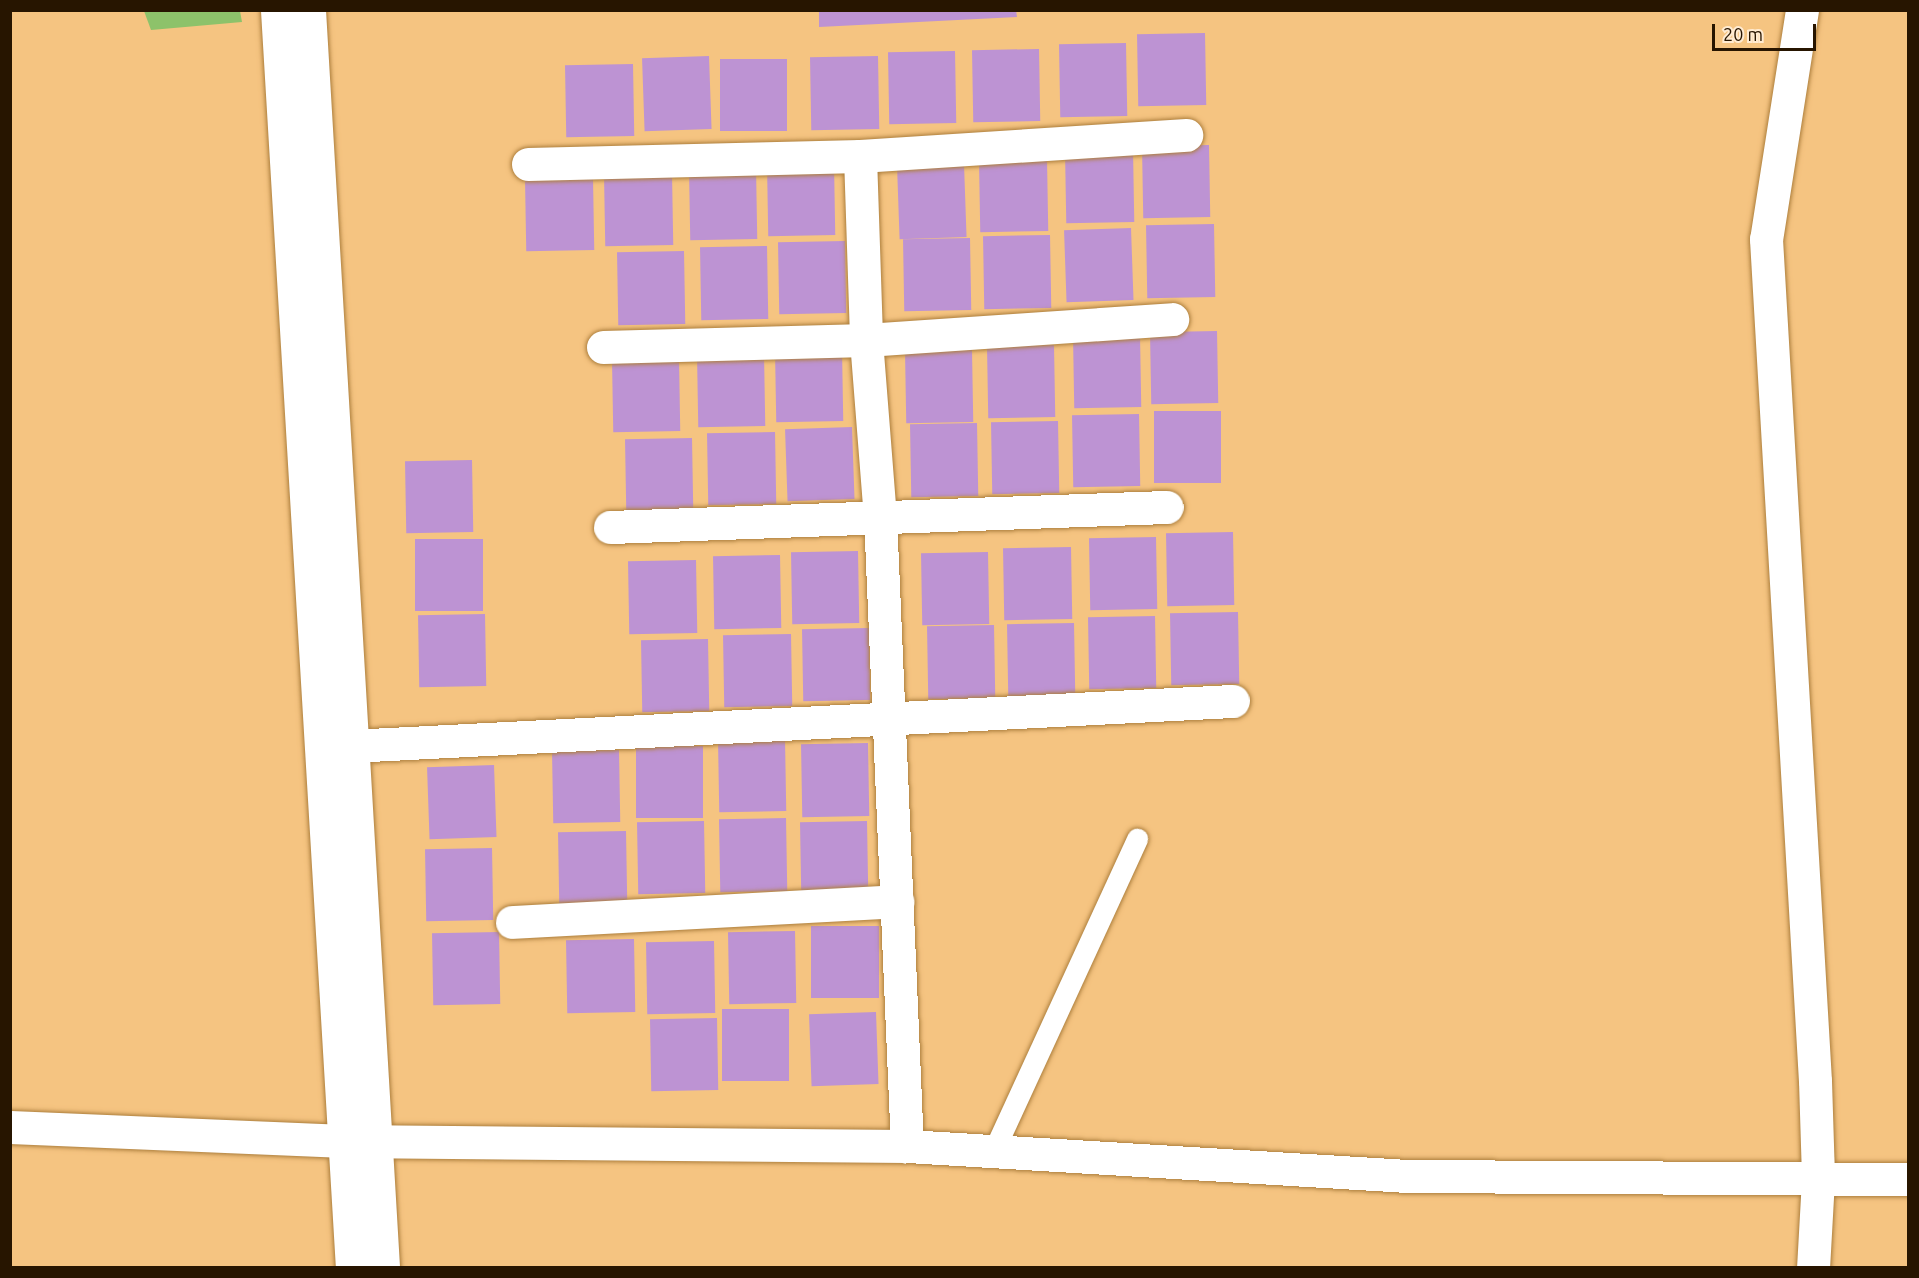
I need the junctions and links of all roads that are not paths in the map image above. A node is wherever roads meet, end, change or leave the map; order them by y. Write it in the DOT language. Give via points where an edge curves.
graph roads {
  1 [pos="277,10"];
  2 [pos="309,10"];
  3 [pos="1802,10"];
  4 [pos="1186,135"];
  5 [pos="860,156"];
  6 [pos="528,164"];
  7 [pos="1172,318"];
  8 [pos="866,340"];
  9 [pos="603,347"];
  10 [pos="1167,507"];
  11 [pos="880,516"];
  12 [pos="610,527"];
  13 [pos="1233,701"];
  14 [pos="888,717"];
  15 [pos="350,746"];
  16 [pos="1137,839"];
  17 [pos="897,901"];
  18 [pos="512,922"];
  19 [pos="10,1126"];
  20 [pos="345,1141"];
  21 [pos="378,1142"];
  22 [pos="907,1146"];
  23 [pos="993,1152"];
  24 [pos="1818,1179"];
  25 [pos="1908,1179"];
  26 [pos="352,1268"];
  27 [pos="383,1268"];
  28 [pos="1814,1268"];
  1 -- 20 [label="street"];
  2 -- 15 [label="street"];
  3 -- 24 [label="street" via="1766,239 1800,787"];
  4 -- 5 [label="street"];
  5 -- 6 [label="street"];
  5 -- 8 [label="street"];
  7 -- 8 [label="street"];
  8 -- 9 [label="street"];
  8 -- 11 [label="street"];
  10 -- 11 [label="street"];
  11 -- 12 [label="street"];
  11 -- 14 [label="street"];
  13 -- 14 [label="street"];
  14 -- 15 [label="street"];
  14 -- 17 [label="street"];
  15 -- 21 [label="street"];
  16 -- 23 [label="lane"];
  17 -- 18 [label="street"];
  17 -- 22 [label="street"];
  19 -- 20 [label="street"];
  20 -- 21 [label="street"];
  20 -- 26 [label="street"];
  21 -- 22 [label="street"];
  21 -- 27 [label="street"];
  22 -- 23 [label="street"];
  23 -- 24 [label="street" via="1408,1176"];
  24 -- 25 [label="street"];
  24 -- 28 [label="street"];
}
